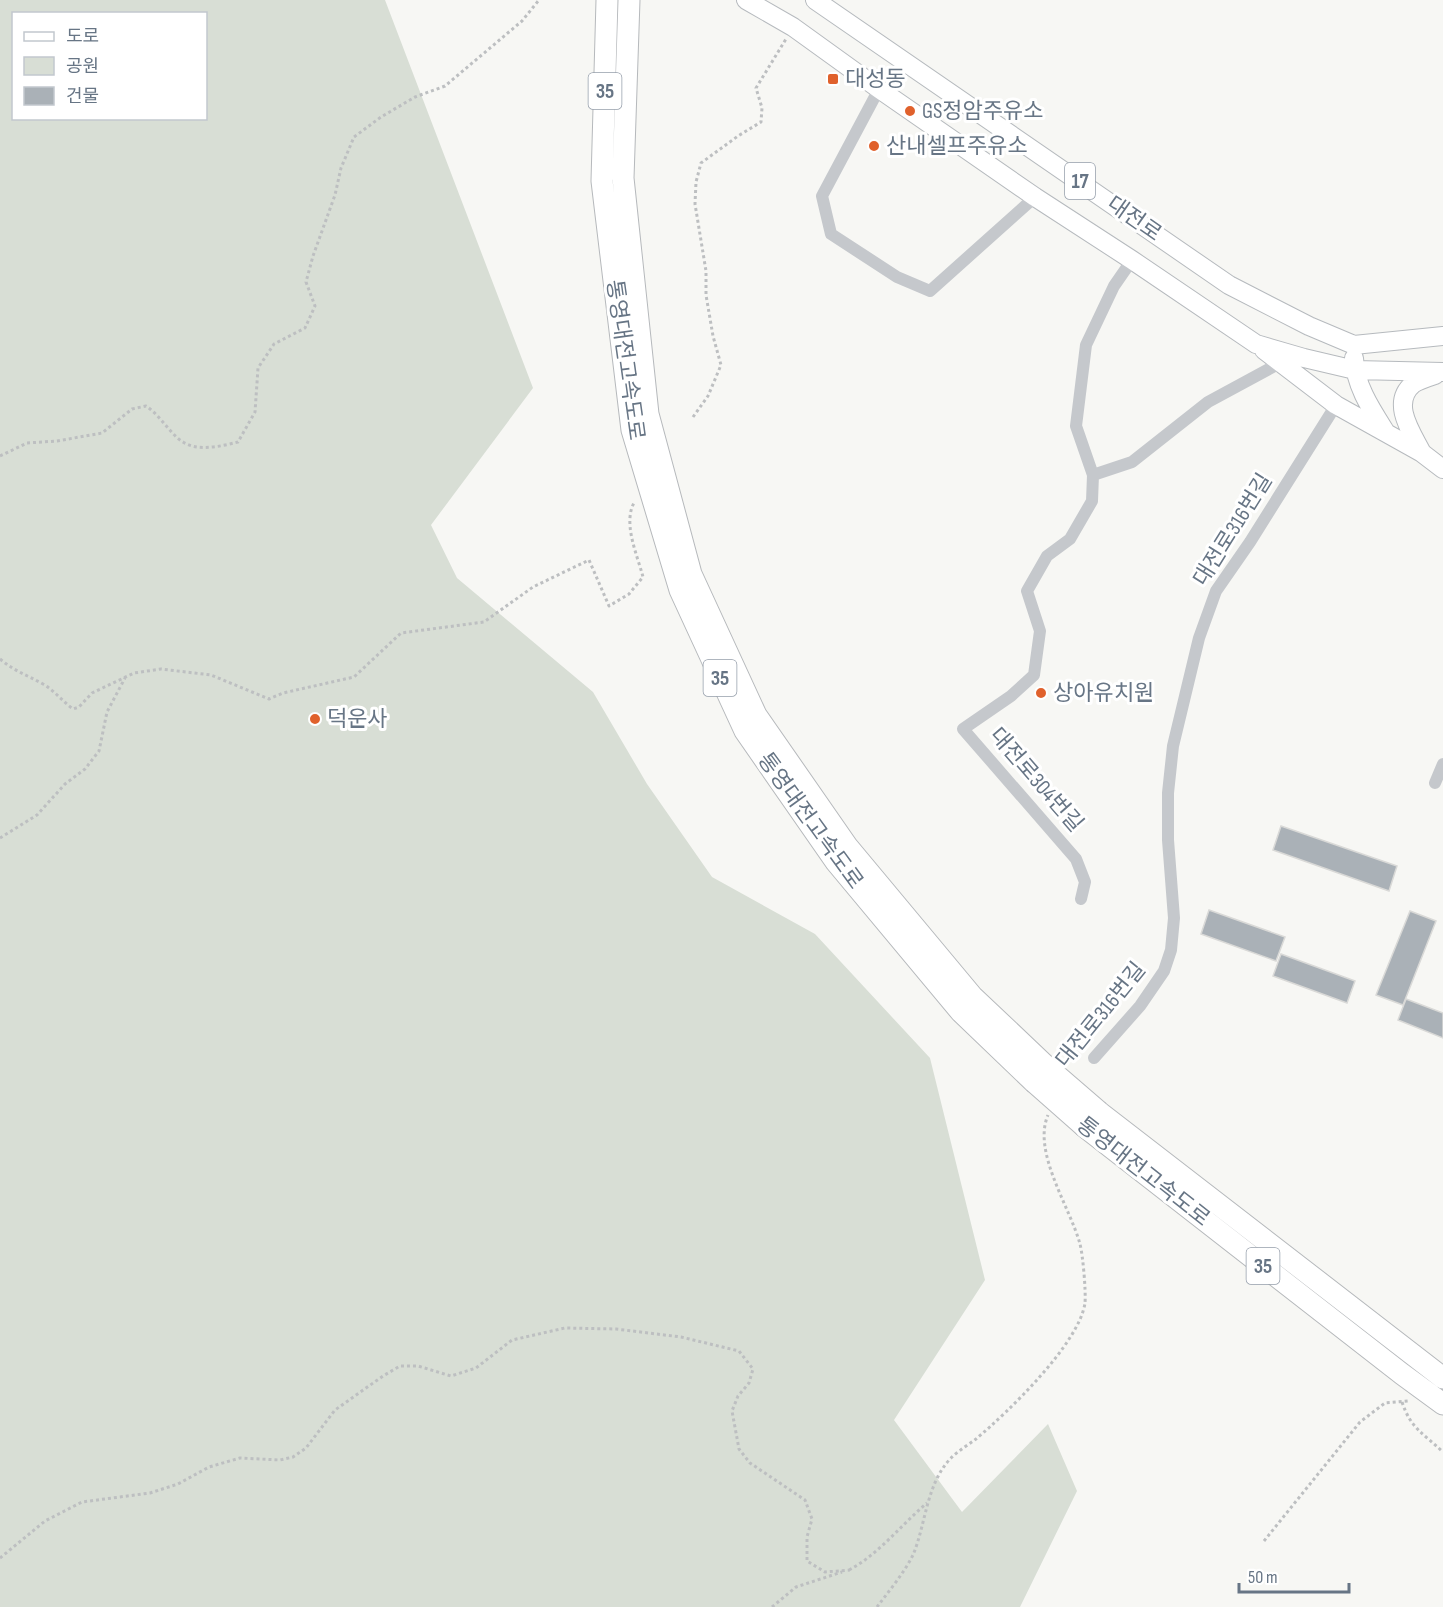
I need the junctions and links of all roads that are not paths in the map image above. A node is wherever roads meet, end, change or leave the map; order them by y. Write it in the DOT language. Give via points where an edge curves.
graph roads {
  1 [pos="607,0"];
  2 [pos="630,0"];
  3 [pos="746,0"];
  4 [pos="815,0"];
  5 [pos="879,89"];
  6 [pos="613,180"];
  7 [pos="1035,197"];
  8 [pos="1132,260"];
  9 [pos="1443,336"];
  10 [pos="1256,344"];
  11 [pos="1354,345"];
  12 [pos="1280,363"];
  13 [pos="1355,370"];
  14 [pos="1442,372"];
  15 [pos="1336,405"];
  16 [pos="1387,433"];
  17 [pos="1422,453"];
  18 [pos="1443,469"];
  19 [pos="1093,475"];
  20 [pos="1443,764"];
  21 [pos="1435,783"];
  22 [pos="1081,899"];
  23 [pos="1094,1058"];
  24 [pos="1092,1120"];
  25 [pos="1443,1378"];
  26 [pos="1443,1404"];
  1 -- 6 [label="highway, 통영대전고속도로 / 35"];
  2 -- 6 [label="highway, 통영대전고속도로 / 35"];
  3 -- 5 [label="main road, 대전로 / 17" via="793,27"];
  4 -- 11 [label="main road, 대전로 / 17" via="1228,285"];
  5 -- 7 [label="main road, 대전로 / 17"];
  5 -- 7 [label="street" via="822,196 831,234 897,277 930,291"];
  6 -- 24 [label="highway, 통영대전고속도로 / 35, bridge" via="632,430 680,590 745,731 843,871 961,1012"];
  7 -- 8 [label="main road, 대전로 / 17"];
  8 -- 10 [label="main road, 대전로 / 17"];
  8 -- 19 [label="street, 대전로304번길" via="1114,286 1086,345 1076,426"];
  9 -- 11 [label="main road, 17"];
  10 -- 12 [label="main road"];
  10 -- 13 [label="main road, 대전로 / 17"];
  11 -- 13 [label="main road"];
  12 -- 15 [label="main road"];
  12 -- 19 [label="street" via="1208,402 1132,462"];
  13 -- 14 [label="main road, 17"];
  13 -- 16 [label="main road" via="1367,402"];
  14 -- 17 [label="main road" via="1413,384 1403,398 1404,417"];
  15 -- 16 [label="main road"];
  15 -- 23 [label="street, 대전로316번길" via="1212,600 1173,746 1168,793 1174,918 1171,950 1164,971 1140,1006"];
  16 -- 17 [label="main road"];
  17 -- 18 [label="main road"];
  19 -- 22 [label="street, 대전로304번길" via="1092,501 1070,539 1047,556 1027,591 1040,631 1034,675 963,729 1076,859 1085,882"];
  20 -- 21 [label="street"];
  24 -- 25 [label="highway, 통영대전고속도로 / 35"];
  24 -- 26 [label="highway, 통영대전고속도로 / 35"];
}
